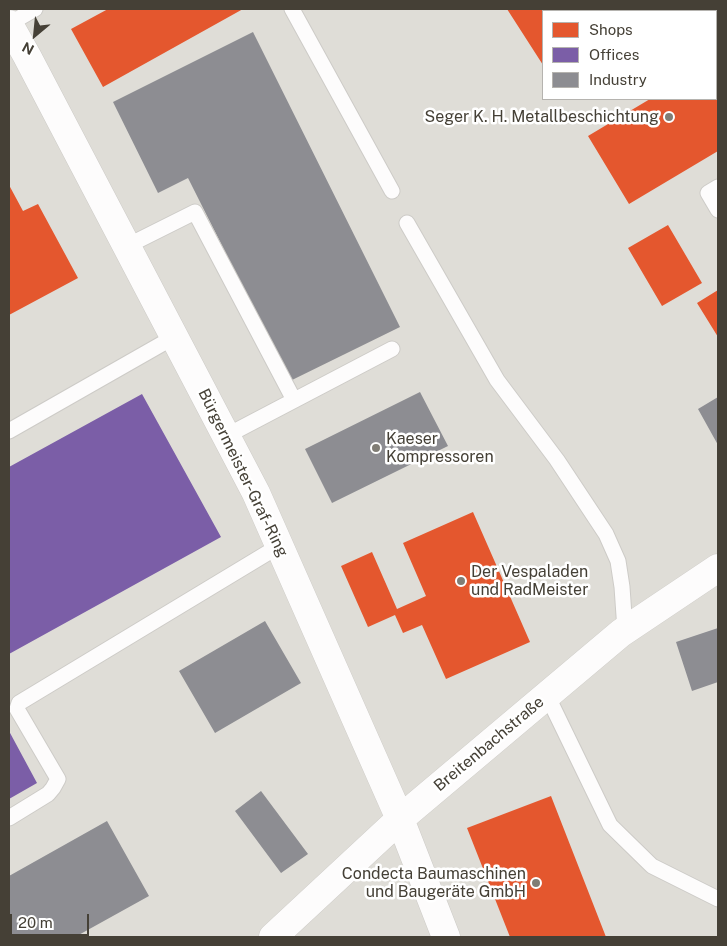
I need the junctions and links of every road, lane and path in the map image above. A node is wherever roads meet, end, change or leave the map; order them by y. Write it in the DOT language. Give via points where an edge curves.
graph roads {
  1 [pos="36,9"];
  2 [pos="292,9"];
  3 [pos="9,24"];
  4 [pos="718,187"];
  5 [pos="392,191"];
  6 [pos="718,210"];
  7 [pos="407,223"];
  8 [pos="127,246"];
  9 [pos="174,337"];
  10 [pos="392,349"];
  11 [pos="294,400"];
  12 [pos="9,430"];
  13 [pos="226,436"];
  14 [pos="279,546"];
  15 [pos="718,568"];
  16 [pos="625,630"];
  17 [pos="547,696"];
  18 [pos="9,818"];
  19 [pos="400,819"];
  20 [pos="718,899"];
  21 [pos="273,937"];
  22 [pos="446,937"];
  1 -- 3 [label="lane"];
  2 -- 5 [label="lane"];
  3 -- 8 [label="street, Bürgermeister-Graf-Ring"];
  4 -- 6 [label="lane" via="708,193"];
  7 -- 16 [label="lane" via="497,380 557,460 606,534 618,561"];
  8 -- 9 [label="street, Bürgermeister-Graf-Ring"];
  8 -- 11 [label="lane" via="195,212"];
  9 -- 12 [label="lane"];
  9 -- 13 [label="street, Bürgermeister-Graf-Ring"];
  10 -- 11 [label="lane"];
  11 -- 13 [label="lane"];
  13 -- 14 [label="street, Bürgermeister-Graf-Ring"];
  14 -- 18 [label="lane" via="19,703 17,709 58,779 48,794"];
  14 -- 19 [label="street, Bürgermeister-Graf-Ring"];
  15 -- 16 [label="street, Breitenbachstraße"];
  16 -- 17 [label="street, Breitenbachstraße"];
  17 -- 19 [label="street, Breitenbachstraße"];
  17 -- 20 [label="lane" via="610,825 652,866"];
  19 -- 21 [label="street, Breitenbachstraße"];
  19 -- 22 [label="street, Bürgermeister-Graf-Ring"];
}
